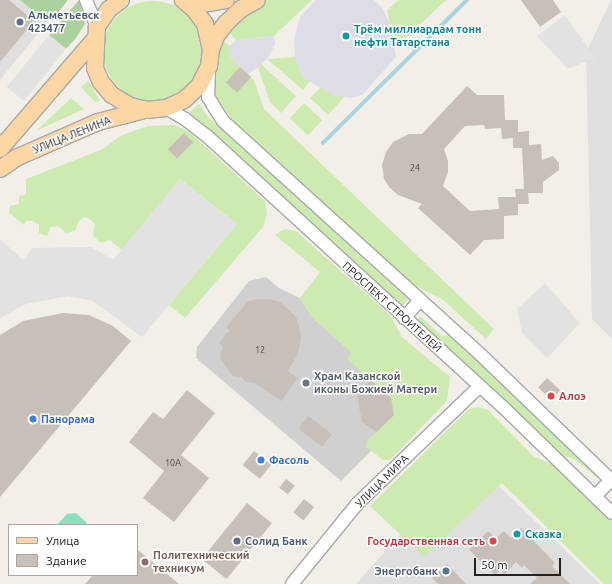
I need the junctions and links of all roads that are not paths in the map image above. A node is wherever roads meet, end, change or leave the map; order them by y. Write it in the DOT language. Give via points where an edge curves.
graph roads {
  1 [pos="86,0"];
  2 [pos="121,0"];
  3 [pos="184,0"];
  4 [pos="226,0"];
  5 [pos="257,0"];
  6 [pos="96,33"];
  7 [pos="211,50"];
  8 [pos="209,66"];
  9 [pos="166,108"];
  10 [pos="147,110"];
  11 [pos="0,149"];
  12 [pos="0,169"];
  13 [pos="420,300"];
  14 [pos="404,318"];
  15 [pos="480,386"];
  16 [pos="612,480"];
  17 [pos="595,496"];
  18 [pos="612,513"];
  19 [pos="292,584"];
  1 -- 6 [label="street"];
  2 -- 6 [label="main road" via="109,9"];
  3 -- 4 [label="main road" via="208,3"];
  3 -- 7 [label="main road" via="205,24"];
  5 -- 7 [label="main road" via="241,9 226,23 216,36"];
  6 -- 10 [label="main road" via="95,68 101,82 112,95 130,106"];
  6 -- 11 [label="main road"];
  7 -- 8 [label="main road"];
  8 -- 9 [label="main road" via="200,86 184,100"];
  8 -- 13 [label="street" via="208,97 223,121"];
  9 -- 10 [label="main road"];
  9 -- 14 [label="street, ПРОСПЕКТ СТРОИТЕЛЕЙ" via="207,136"];
  10 -- 12 [label="main road, УЛИЦА ЛЕНИНА" via="98,122 18,157"];
  13 -- 14 [label="street"];
  13 -- 16 [label="street"];
  14 -- 15 [label="street, ПРОСПЕКТ СТРОИТЕЛЕЙ"];
  15 -- 17 [label="street, ПРОСПЕКТ СТРОИТЕЛЕЙ"];
  15 -- 19 [label="street, УЛИЦА МИРА" via="357,504"];
  16 -- 17 [label="street"];
  17 -- 18 [label="street, ПРОСПЕКТ СТРОИТЕЛЕЙ"];
}
